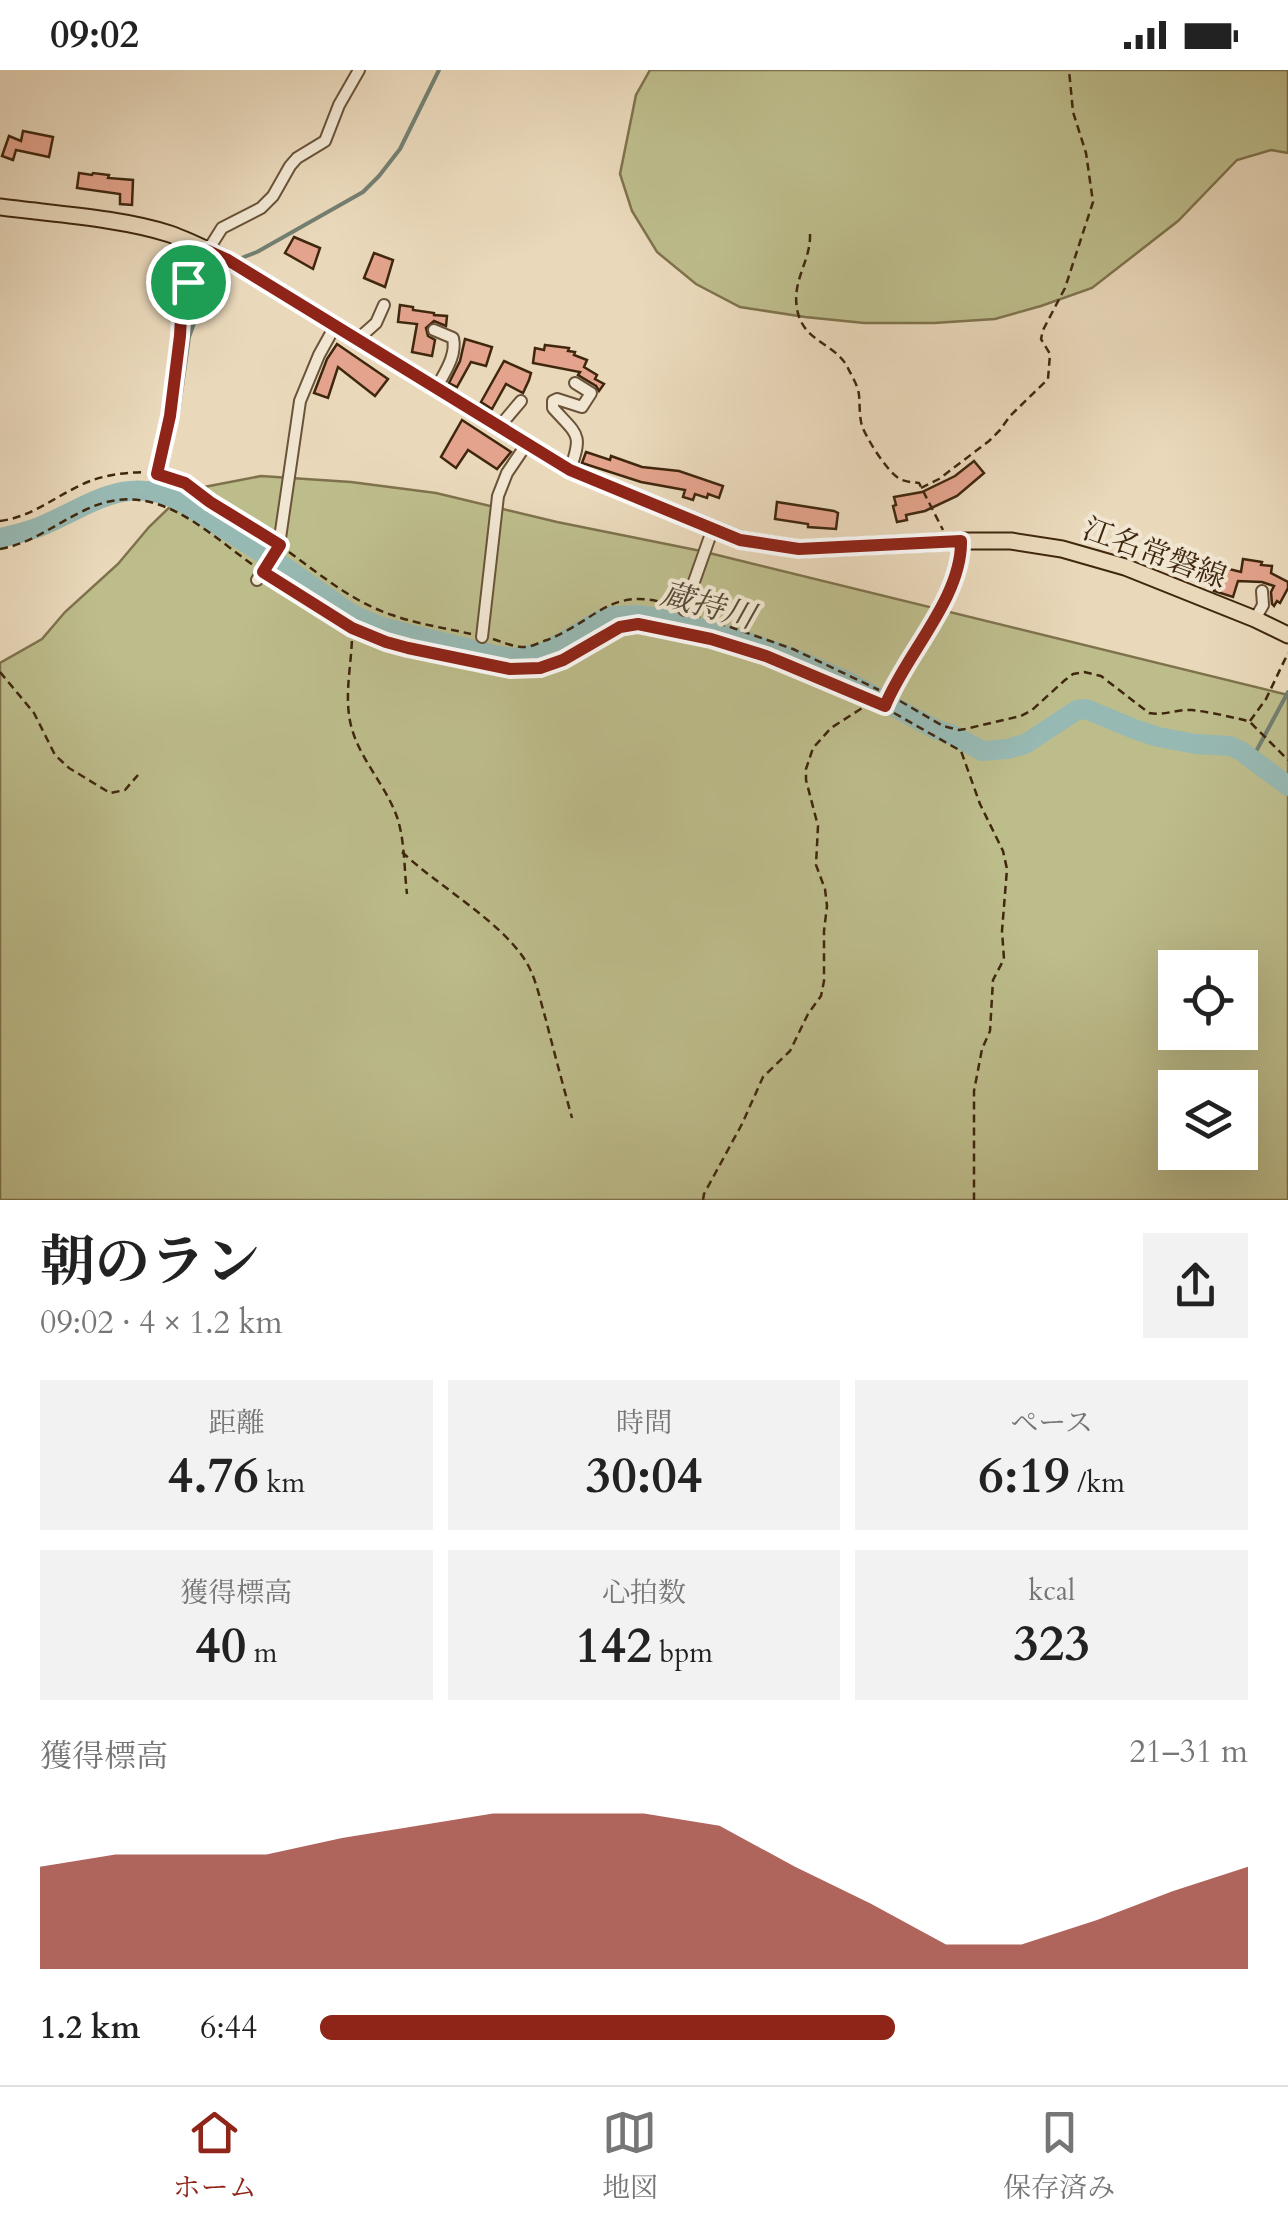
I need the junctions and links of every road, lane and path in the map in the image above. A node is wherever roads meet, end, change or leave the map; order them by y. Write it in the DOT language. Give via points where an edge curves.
graph roads {
  1 [pos="359,70"];
  2 [pos="1069,70"];
  3 [pos="0,207"];
  4 [pos="810,234"];
  5 [pos="208,251"];
  6 [pos="384,305"];
  7 [pos="335,326"];
  8 [pos="434,330"];
  9 [pos="358,339"];
  10 [pos="575,384"];
  11 [pos="436,390"];
  12 [pos="521,401"];
  13 [pos="499,426"];
  14 [pos="526,445"];
  15 [pos="570,470"];
  16 [pos="157,474"];
  17 [pos="922,488"];
  18 [pos="0,522"];
  19 [pos="713,528"];
  20 [pos="954,541"];
  21 [pos="280,545"];
  22 [pos="0,549"];
  23 [pos="260,576"];
  24 [pos="1262,591"];
  25 [pos="684,610"];
  26 [pos="1255,619"];
  27 [pos="352,628"];
  28 [pos="1288,634"];
  29 [pos="482,637"];
  30 [pos="1288,653"];
  31 [pos="0,672"];
  32 [pos="887,701"];
  33 [pos="872,702"];
  34 [pos="1250,722"];
  35 [pos="1288,760"];
  36 [pos="138,775"];
  37 [pos="402,852"];
  38 [pos="406,894"];
  39 [pos="572,1118"];
  40 [pos="703,1200"];
  41 [pos="974,1200"];
  1 -- 5 [label="street" via="325,141 297,158 261,208 222,228"];
  2 -- 17 [label="path" via="1092,202 1065,288 1042,330 1050,354 1048,379 989,441"];
  3 -- 5 [label="main road, 江名常磐線" via="130,225"];
  4 -- 17 [label="path" via="797,284 800,318 845,364 859,392 868,439 895,476"];
  5 -- 7 [label="main road, 江名常磐線"];
  5 -- 16 [label="street" via="182,298"];
  6 -- 9 [label="street"];
  7 -- 9 [label="main road, 江名常磐線"];
  7 -- 21 [label="street" via="300,401"];
  8 -- 11 [label="street" via="455,342"];
  9 -- 11 [label="main road, 江名常磐線"];
  10 -- 15 [label="street" via="591,393 585,405 553,401 578,440"];
  11 -- 13 [label="main road, 江名常磐線"];
  12 -- 13 [label="street"];
  13 -- 14 [label="main road, 江名常磐線"];
  14 -- 15 [label="main road, 江名常磐線"];
  14 -- 29 [label="street" via="498,496"];
  15 -- 19 [label="main road, 江名常磐線"];
  16 -- 18 [label="path" via="110,474"];
  16 -- 21 [label="path" via="185,483"];
  17 -- 20 [label="path"];
  19 -- 20 [label="main road, 江名常磐線" via="740,540 799,549"];
  19 -- 25 [label="street"];
  20 -- 26 [label="main road, 江名常磐線" via="1062,549"];
  20 -- 32 [label="street" via="961,554 942,604"];
  21 -- 23 [label="street"];
  21 -- 29 [label="path" via="366,604"];
  22 -- 23 [label="path" via="42,536 85,510 132,499 176,511"];
  23 -- 27 [label="path"];
  24 -- 26 [label="street"];
  25 -- 29 [label="path" via="622,599 536,644"];
  25 -- 32 [label="path" via="794,649"];
  26 -- 28 [label="main road, 江名常磐線"];
  27 -- 33 [label="path" via="386,642 526,669 563,660 620,627 638,624 766,656"];
  27 -- 37 [label="path" via="350,720 397,816"];
  30 -- 34 [label="path"];
  31 -- 36 [label="path" via="69,768 110,794"];
  32 -- 33 [label="path"];
  32 -- 34 [label="path" via="959,730 1021,716 1073,674 1091,672 1149,713 1192,710"];
  32 -- 41 [label="path" via="961,751 1007,869 1004,959 994,980 990,1031 974,1092"];
  33 -- 40 [label="path" via="831,728 806,769 827,906 821,996 790,1051 763,1077"];
  34 -- 35 [label="path"];
  37 -- 38 [label="path"];
  37 -- 39 [label="path" via="526,962"];
}
